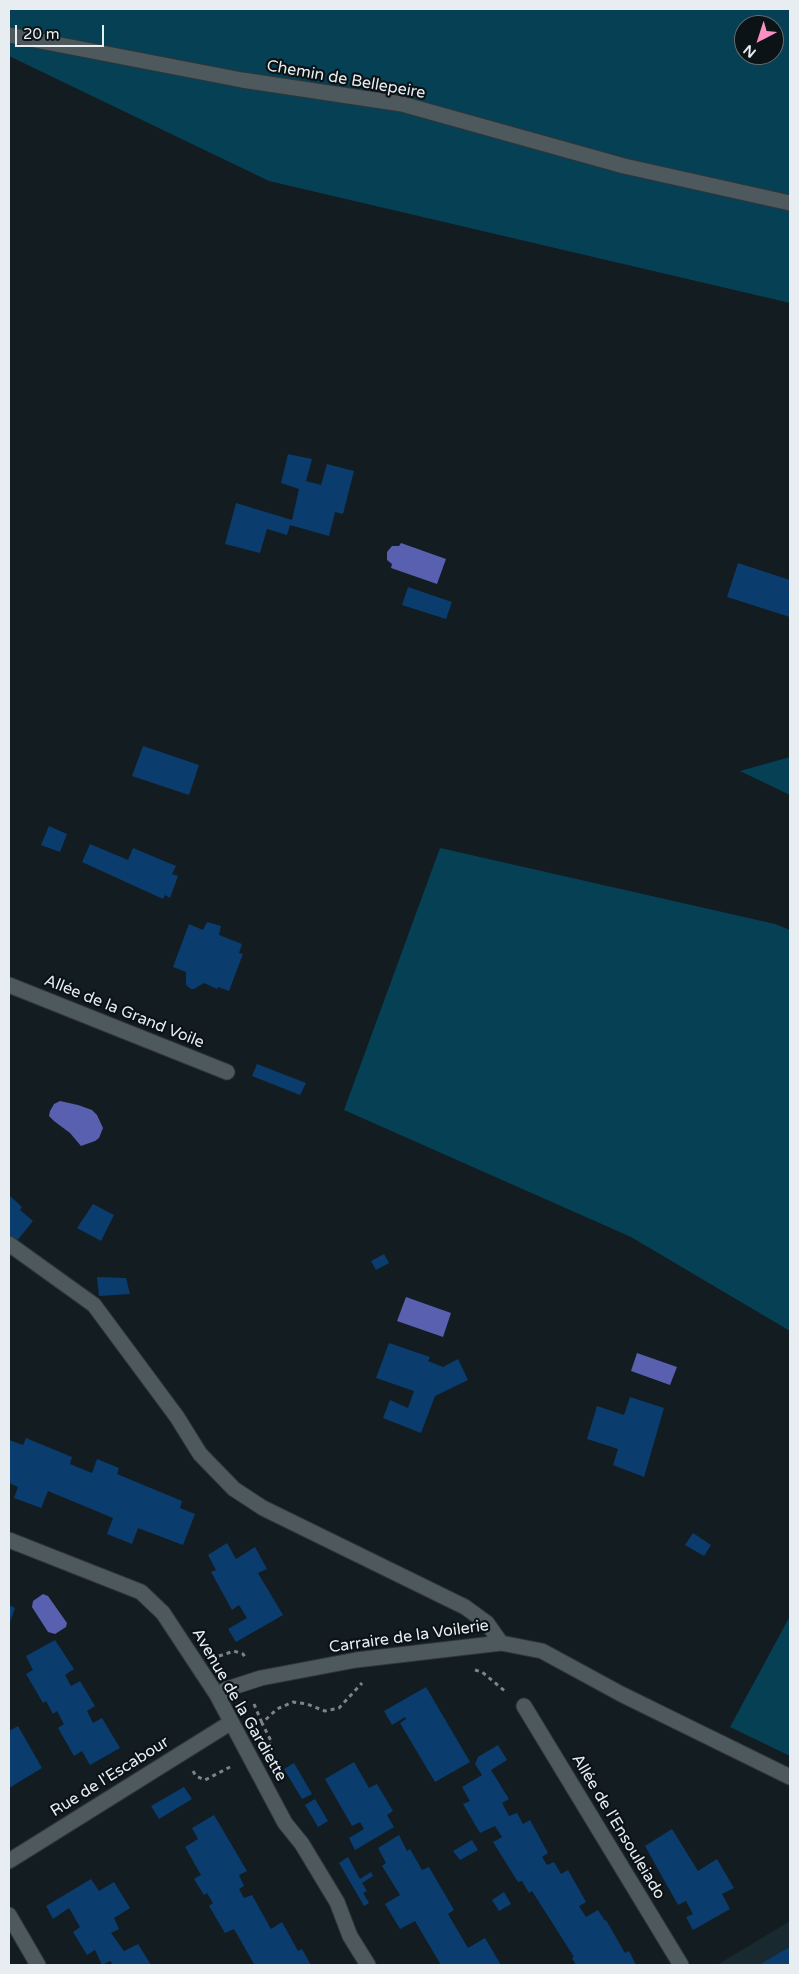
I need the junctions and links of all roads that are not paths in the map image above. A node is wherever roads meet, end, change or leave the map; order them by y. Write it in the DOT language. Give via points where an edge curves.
graph roads {
  1 [pos="9,35"];
  2 [pos="790,203"];
  3 [pos="9,985"];
  4 [pos="227,1072"];
  5 [pos="9,1244"];
  6 [pos="9,1540"];
  7 [pos="501,1643"];
  8 [pos="216,1695"];
  9 [pos="524,1706"];
  10 [pos="230,1723"];
  11 [pos="790,1777"];
  12 [pos="9,1860"];
  13 [pos="9,1915"];
  14 [pos="38,1965"];
  15 [pos="368,1965"];
  16 [pos="681,1965"];
  1 -- 2 [label="street, Chemin de Bellepeire" via="242,80 402,104 624,166"];
  3 -- 4 [label="street, Allée de la Grand Voile"];
  5 -- 7 [label="street" via="94,1305 177,1417 200,1454 234,1489 263,1508 465,1607 487,1623"];
  6 -- 8 [label="street, Avenue de la Gardiette" via="141,1592 163,1613"];
  7 -- 8 [label="street, Carraire de la Voilerie" via="356,1660 252,1681"];
  7 -- 11 [label="street, Carraire de la Voilerie" via="542,1651 620,1694"];
  8 -- 10 [label="street, Avenue de la Gardiette"];
  9 -- 16 [label="street, Allée de l'Ensouleiado"];
  10 -- 12 [label="street, Rue de l'Escabour"];
  10 -- 15 [label="street, Avenue de la Gardiette" via="285,1823 302,1844 337,1902 350,1936"];
  13 -- 14 [label="street"];
}
